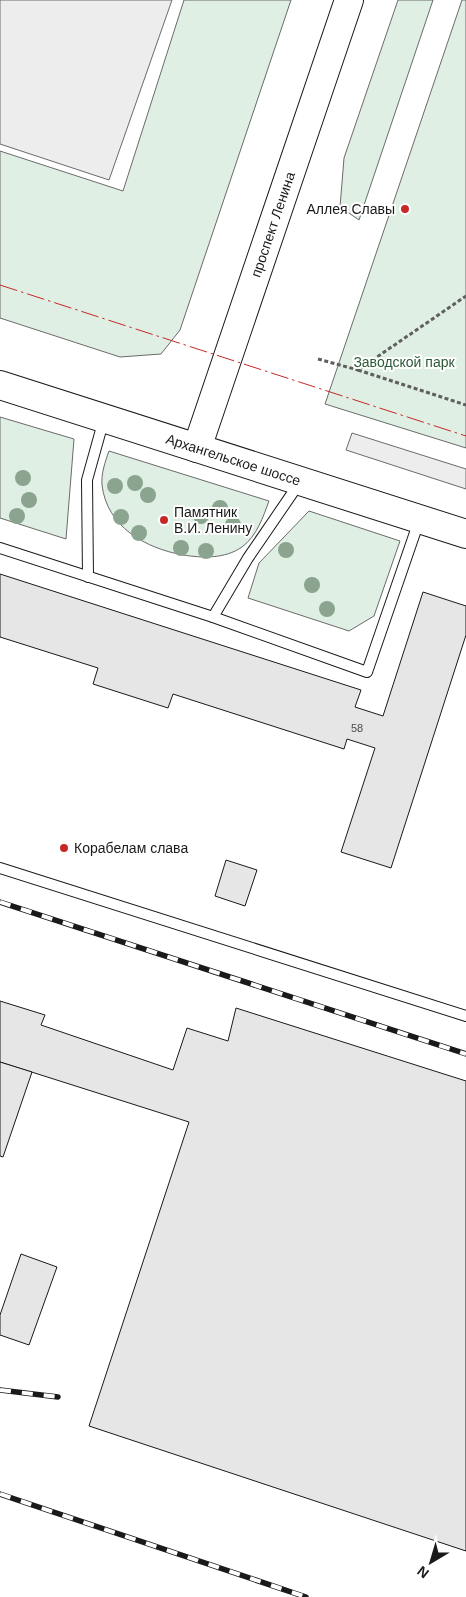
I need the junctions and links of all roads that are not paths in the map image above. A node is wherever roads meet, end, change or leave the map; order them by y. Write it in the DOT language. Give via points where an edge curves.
graph roads {
  1 [pos="348,0"];
  2 [pos="0,385"];
  3 [pos="104,418"];
  4 [pos="197,448"];
  5 [pos="300,481"];
  6 [pos="420,519"];
  7 [pos="466,534"];
  8 [pos="0,548"];
  9 [pos="88,577"];
  10 [pos="214,617"];
  11 [pos="0,868"];
  12 [pos="466,1016"];
  1 -- 4 [label="main road, проспект Ленина"];
  2 -- 3 [label="main road, Архангельское шоссе"];
  3 -- 4 [label="main road, Архангельское шоссе"];
  3 -- 9 [label="lane" via="87,480"];
  4 -- 5 [label="main road, Архангельское шоссе"];
  5 -- 6 [label="main road, Архангельское шоссе"];
  5 -- 10 [label="lane" via="248,558"];
  6 -- 7 [label="main road, Архангельское шоссе"];
  6 -- 10 [label="lane" via="367,672"];
  8 -- 9 [label="lane"];
  9 -- 10 [label="lane"];
  11 -- 12 [label="lane"];
}
